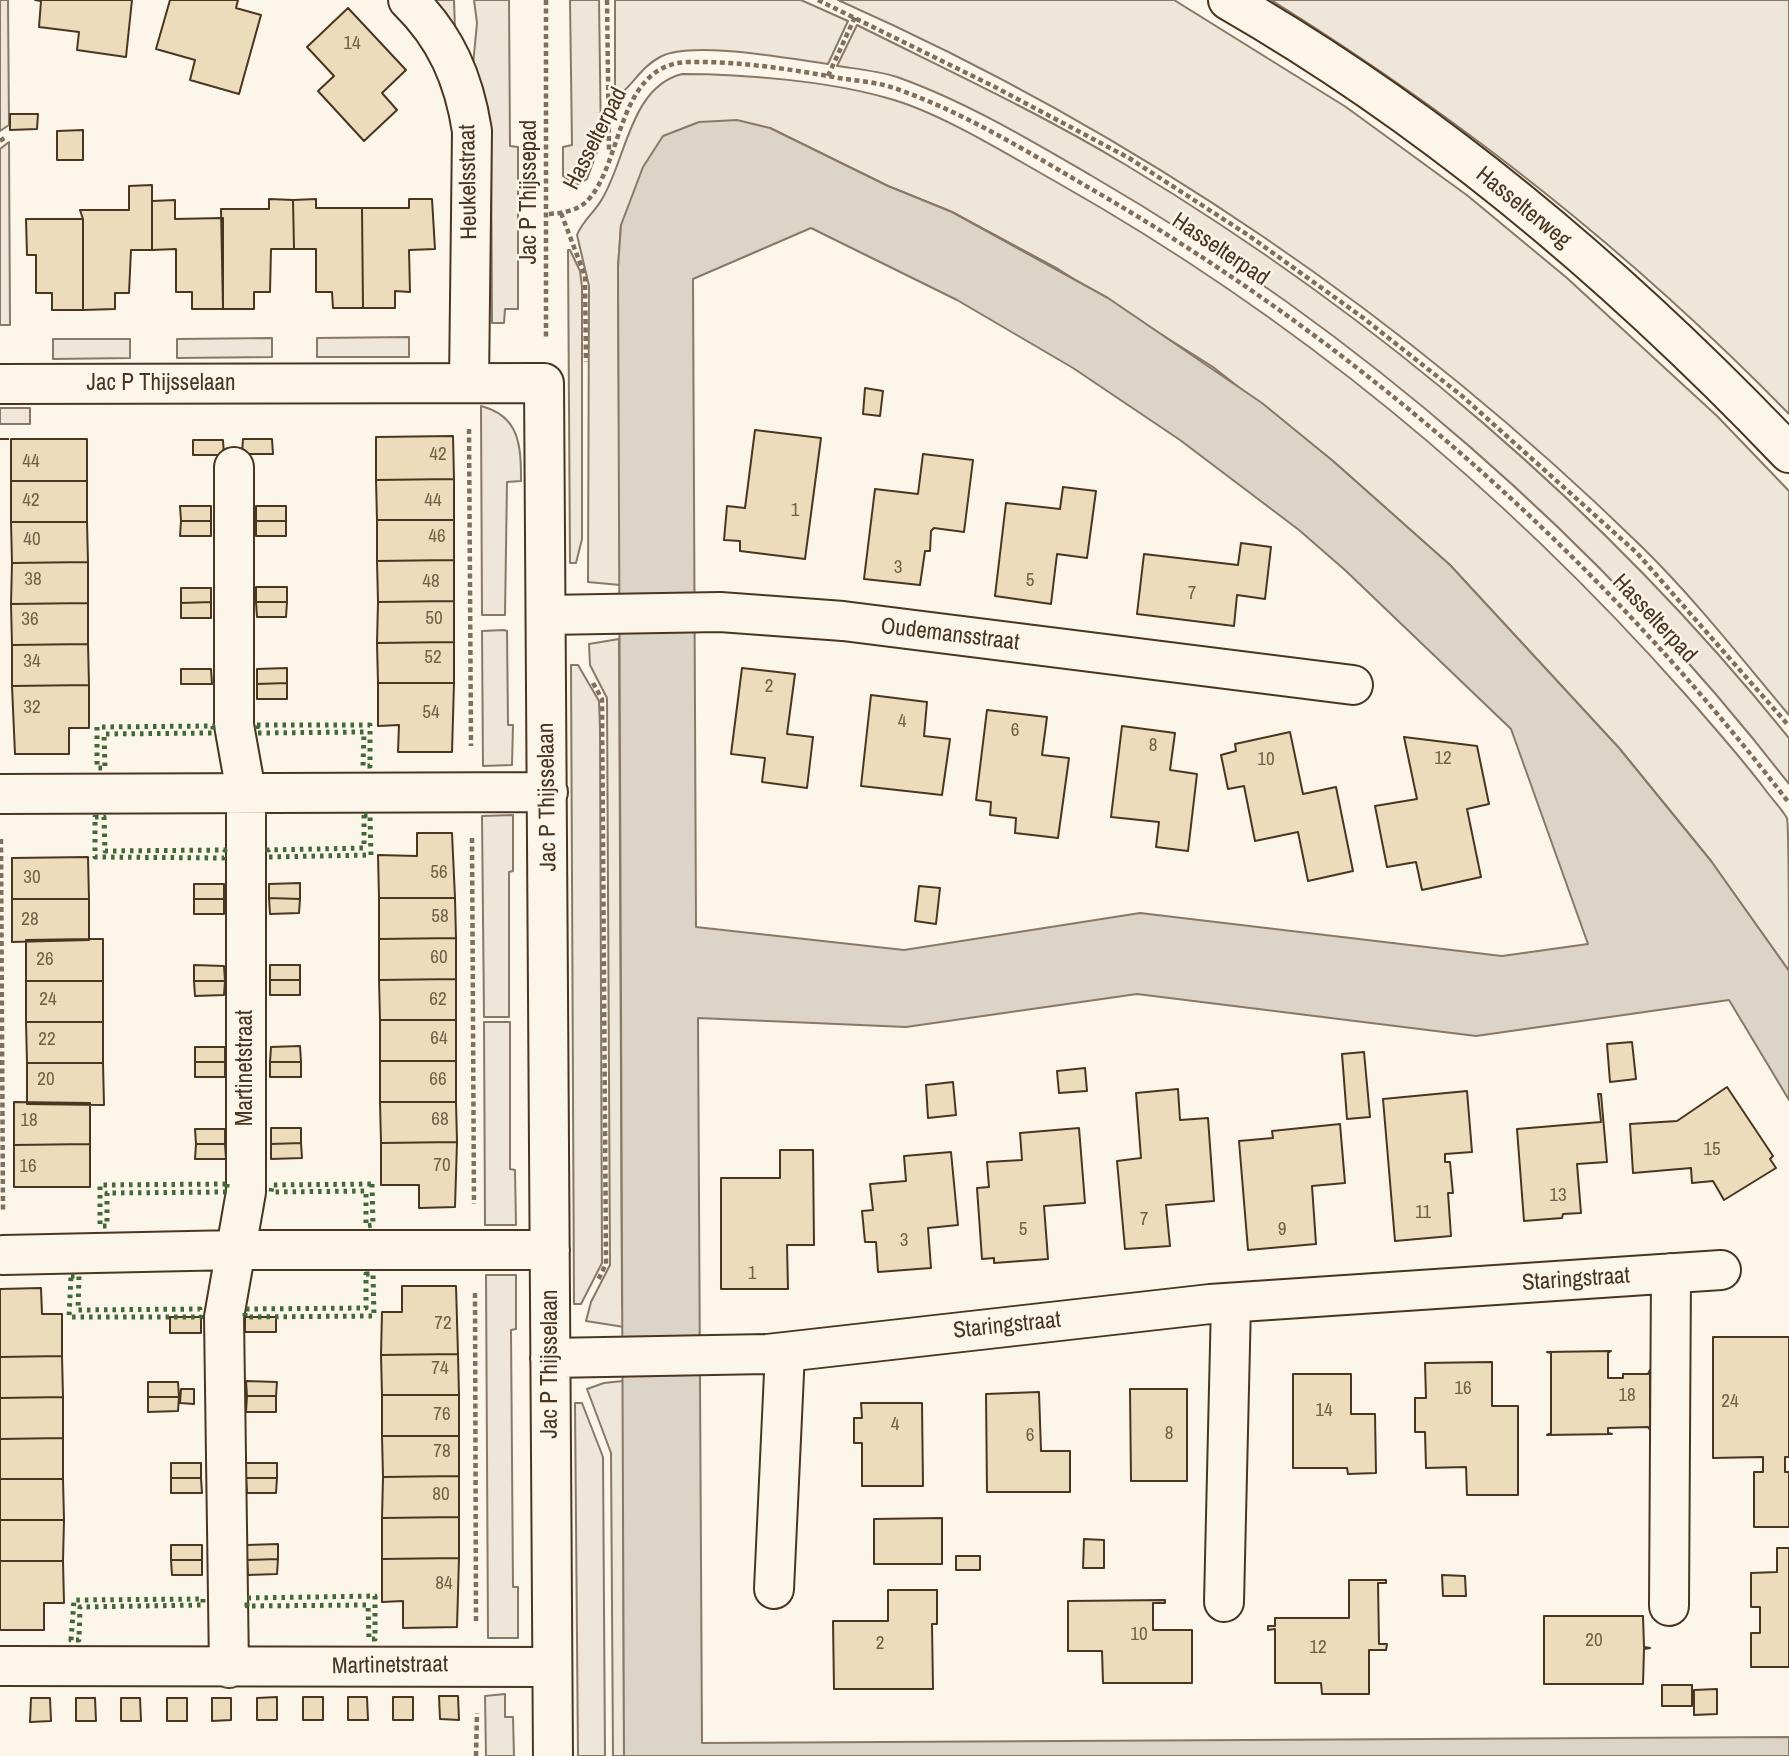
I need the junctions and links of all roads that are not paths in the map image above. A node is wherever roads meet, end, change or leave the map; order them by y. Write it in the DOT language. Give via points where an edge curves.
graph roads {
  1 [pos="408,0"];
  2 [pos="1228,0"];
  3 [pos="469,383"];
  4 [pos="0,384"];
  5 [pos="1789,453"];
  6 [pos="234,467"];
  7 [pos="546,615"];
  8 [pos="1353,685"];
  9 [pos="246,792"];
  10 [pos="548,792"];
  11 [pos="0,794"];
  12 [pos="235,1250"];
  13 [pos="551,1251"];
  14 [pos="3,1255"];
  15 [pos="1721,1270"];
  16 [pos="1671,1273"];
  17 [pos="1231,1303"];
  18 [pos="785,1352"];
  19 [pos="550,1358"];
  20 [pos="774,1589"];
  21 [pos="1224,1602"];
  22 [pos="1669,1606"];
  23 [pos="0,1666"];
  24 [pos="552,1667"];
  25 [pos="229,1668"];
  26 [pos="553,1756"];
  1 -- 3 [label="street, Heukelsstraat" via="430,21 449,54 467,102 471,131"];
  2 -- 5 [label="street, Hasselterweg" via="1360,85 1484,175 1585,257 1736,397"];
  3 -- 4 [label="street, Jac P Thijsselaan"];
  3 -- 7 [label="street, Jac P Thijsselaan" via="544,383"];
  6 -- 9 [label="street, Martinetstraat" via="234,725"];
  7 -- 8 [label="street, Oudemansstraat" via="720,612 843,621"];
  7 -- 10 [label="street, Jac P Thijsselaan"];
  9 -- 10 [label="street"];
  9 -- 11 [label="street"];
  9 -- 12 [label="street, Martinetstraat" via="246,1192"];
  10 -- 13 [label="street, Jac P Thijsselaan"];
  12 -- 13 [label="street"];
  12 -- 14 [label="street"];
  12 -- 25 [label="street, Martinetstraat" via="224,1317"];
  13 -- 19 [label="street, Jac P Thijsselaan"];
  15 -- 16 [label="street, Staringstraat"];
  16 -- 17 [label="street, Staringstraat"];
  16 -- 22 [label="street"];
  17 -- 18 [label="street, Staringstraat"];
  17 -- 21 [label="street"];
  18 -- 19 [label="street, Staringstraat"];
  18 -- 20 [label="street"];
  19 -- 24 [label="street, Jac P Thijsselaan"];
  23 -- 25 [label="street, Martinetstraat"];
  24 -- 25 [label="street, Martinetstraat"];
  24 -- 26 [label="street, Jac P Thijsselaan"];
}
